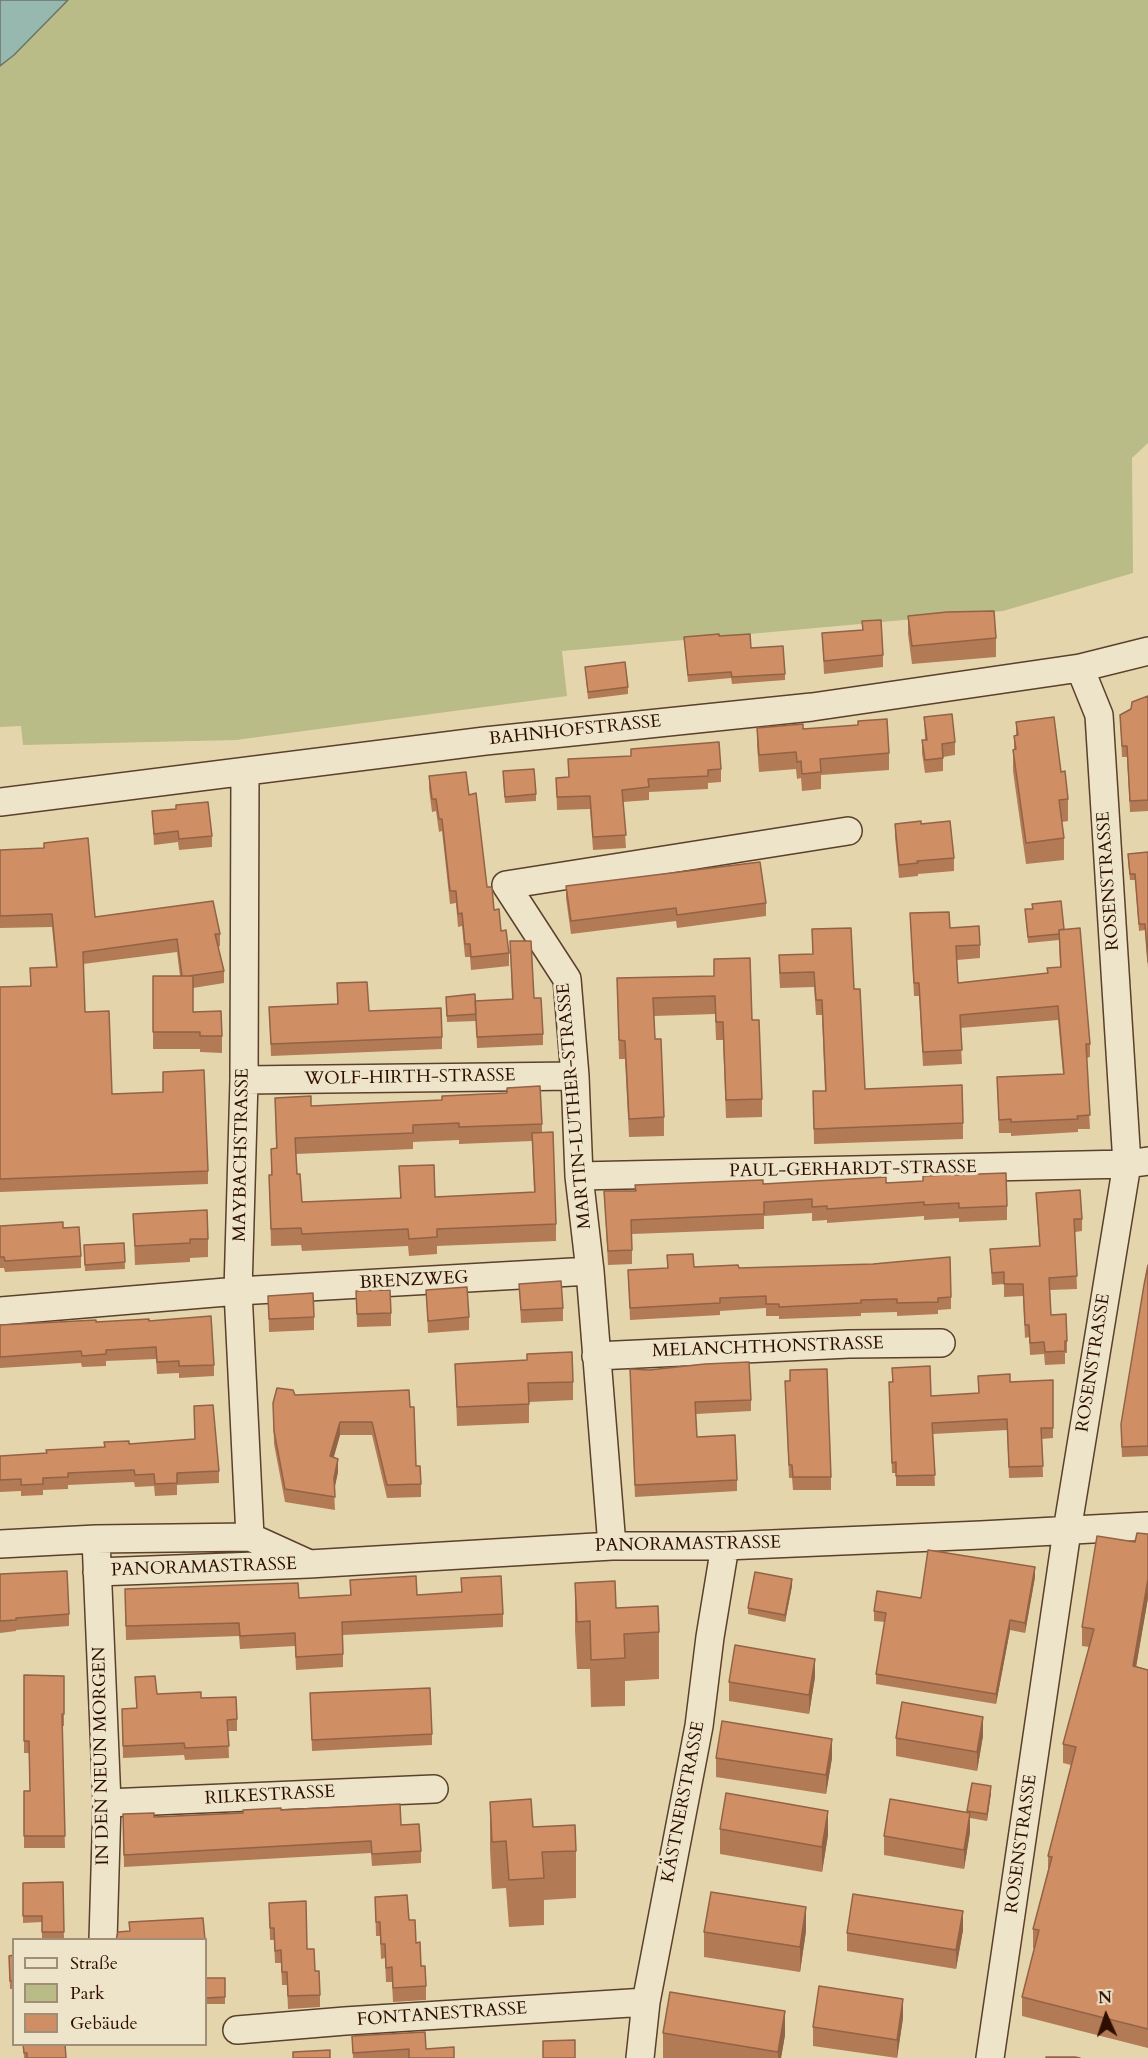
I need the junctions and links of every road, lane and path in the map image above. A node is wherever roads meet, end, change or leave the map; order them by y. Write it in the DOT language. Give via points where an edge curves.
graph roads {
  1 [pos="1148,651"];
  2 [pos="1080,668"];
  3 [pos="245,772"];
  4 [pos="0,802"];
  5 [pos="848,831"];
  6 [pos="575,1076"];
  7 [pos="244,1080"];
  8 [pos="1138,1162"];
  9 [pos="579,1176"];
  10 [pos="590,1271"];
  11 [pos="238,1291"];
  12 [pos="0,1311"];
  13 [pos="941,1343"];
  14 [pos="596,1356"];
  15 [pos="1148,1526"];
  16 [pos="1067,1531"];
  17 [pos="250,1537"];
  18 [pos="96,1539"];
  19 [pos="0,1544"];
  20 [pos="612,1546"];
  21 [pos="725,1546"];
  22 [pos="309,1564"];
  23 [pos="96,1572"];
  24 [pos="434,1788"];
  25 [pos="107,1803"];
  26 [pos="103,1938"];
  27 [pos="646,2002"];
  28 [pos="237,2030"];
  29 [pos="640,2058"];
  30 [pos="990,2058"];
  1 -- 2 [label="street, BAHNHOFSTRASSE"];
  2 -- 3 [label="street, BAHNHOFSTRASSE" via="812,707 485,741"];
  2 -- 8 [label="street, ROSENSTRASSE" via="1099,715"];
  3 -- 4 [label="street, BAHNHOFSTRASSE"];
  3 -- 7 [label="street, MAYBACHSTRASSE"];
  5 -- 6 [label="street, MARTIN-LUTHER-STRASSE" via="506,885 567,979"];
  6 -- 7 [label="street, WOLF-HIRTH-STRASSE"];
  6 -- 9 [label="street, MARTIN-LUTHER-STRASSE"];
  7 -- 11 [label="street, MAYBACHSTRASSE"];
  8 -- 9 [label="street, PAUL-GERHARDT-STRASSE"];
  8 -- 16 [label="street, ROSENSTRASSE"];
  9 -- 10 [label="street, MARTIN-LUTHER-STRASSE"];
  10 -- 11 [label="street, BRENZWEG"];
  10 -- 14 [label="street, MARTIN-LUTHER-STRASSE"];
  11 -- 12 [label="street, BRENZWEG"];
  11 -- 17 [label="street, MAYBACHSTRASSE"];
  13 -- 14 [label="street, MELANCHTHONSTRASSE"];
  14 -- 20 [label="street, MARTIN-LUTHER-STRASSE"];
  15 -- 16 [label="street, PANORAMASTRASSE"];
  16 -- 21 [label="street, PANORAMASTRASSE"];
  16 -- 30 [label="street, ROSENSTRASSE"];
  17 -- 18 [label="street, PANORAMASTRASSE"];
  17 -- 22 [label="street, PANORAMASTRASSE"];
  18 -- 19 [label="street, PANORAMASTRASSE"];
  18 -- 23 [label="street, PANORAMASTRASSE"];
  20 -- 21 [label="street, PANORAMASTRASSE"];
  20 -- 22 [label="street, PANORAMASTRASSE"];
  21 -- 27 [label="street, KÄSTNERSTRASSE" via="699,1726"];
  22 -- 23 [label="street, PANORAMASTRASSE"];
  23 -- 25 [label="street, IN DEN NEUN MORGEN"];
  24 -- 25 [label="street, RILKESTRASSE"];
  25 -- 26 [label="street, IN DEN NEUN MORGEN"];
  27 -- 28 [label="street, FONTANESTRASSE"];
  27 -- 29 [label="street, KÄSTNERSTRASSE"];
}
